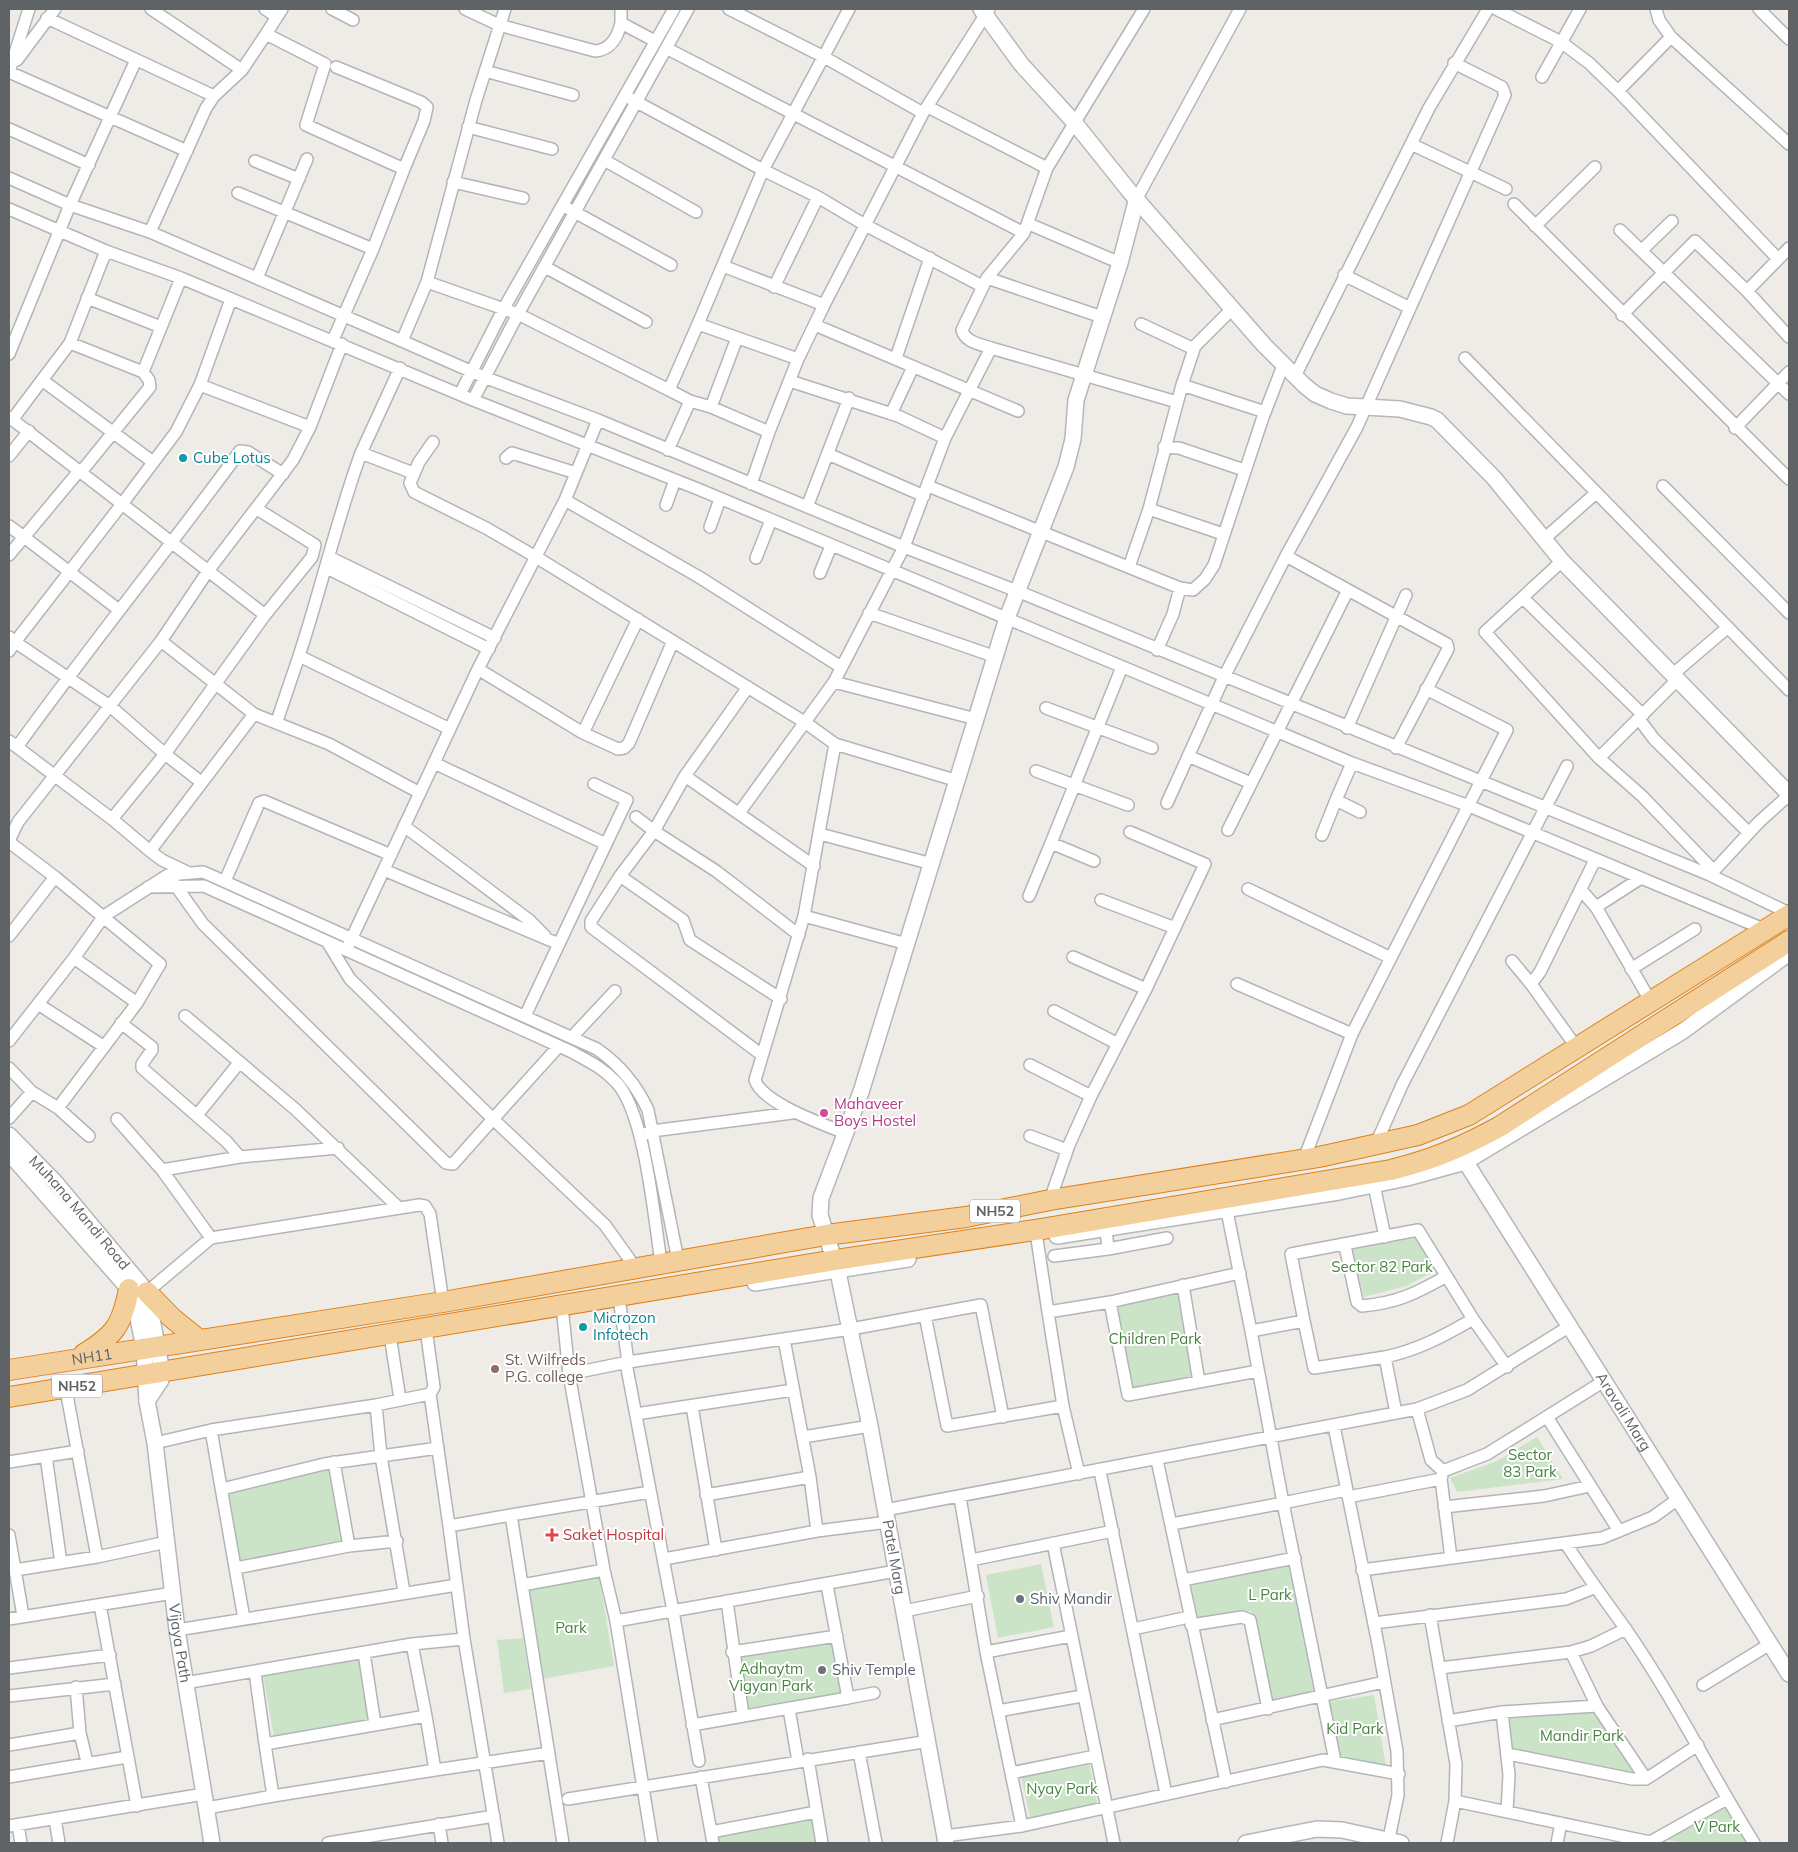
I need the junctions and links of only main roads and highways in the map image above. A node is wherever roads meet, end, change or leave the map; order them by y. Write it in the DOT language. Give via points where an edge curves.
graph roads {
  1 [pos="1789,914"];
  2 [pos="1789,940"];
  3 [pos="198,1339"];
  4 [pos="76,1359"];
  5 [pos="9,1370"];
  6 [pos="9,1397"];
  1 -- 3 [label="highway, NH52" via="1469,1115 1418,1135 1304,1159 1050,1200 966,1217 826,1235 443,1302"];
  2 -- 6 [label="highway, NH52" via="1499,1127 1461,1156 836,1266 154,1377"];
  3 -- 4 [label="highway, NH11 / NH52"];
  3 -- 4 [label="highway" via="138,1291 106,1340"];
  4 -- 5 [label="highway, NH11 / NH52"];
}
